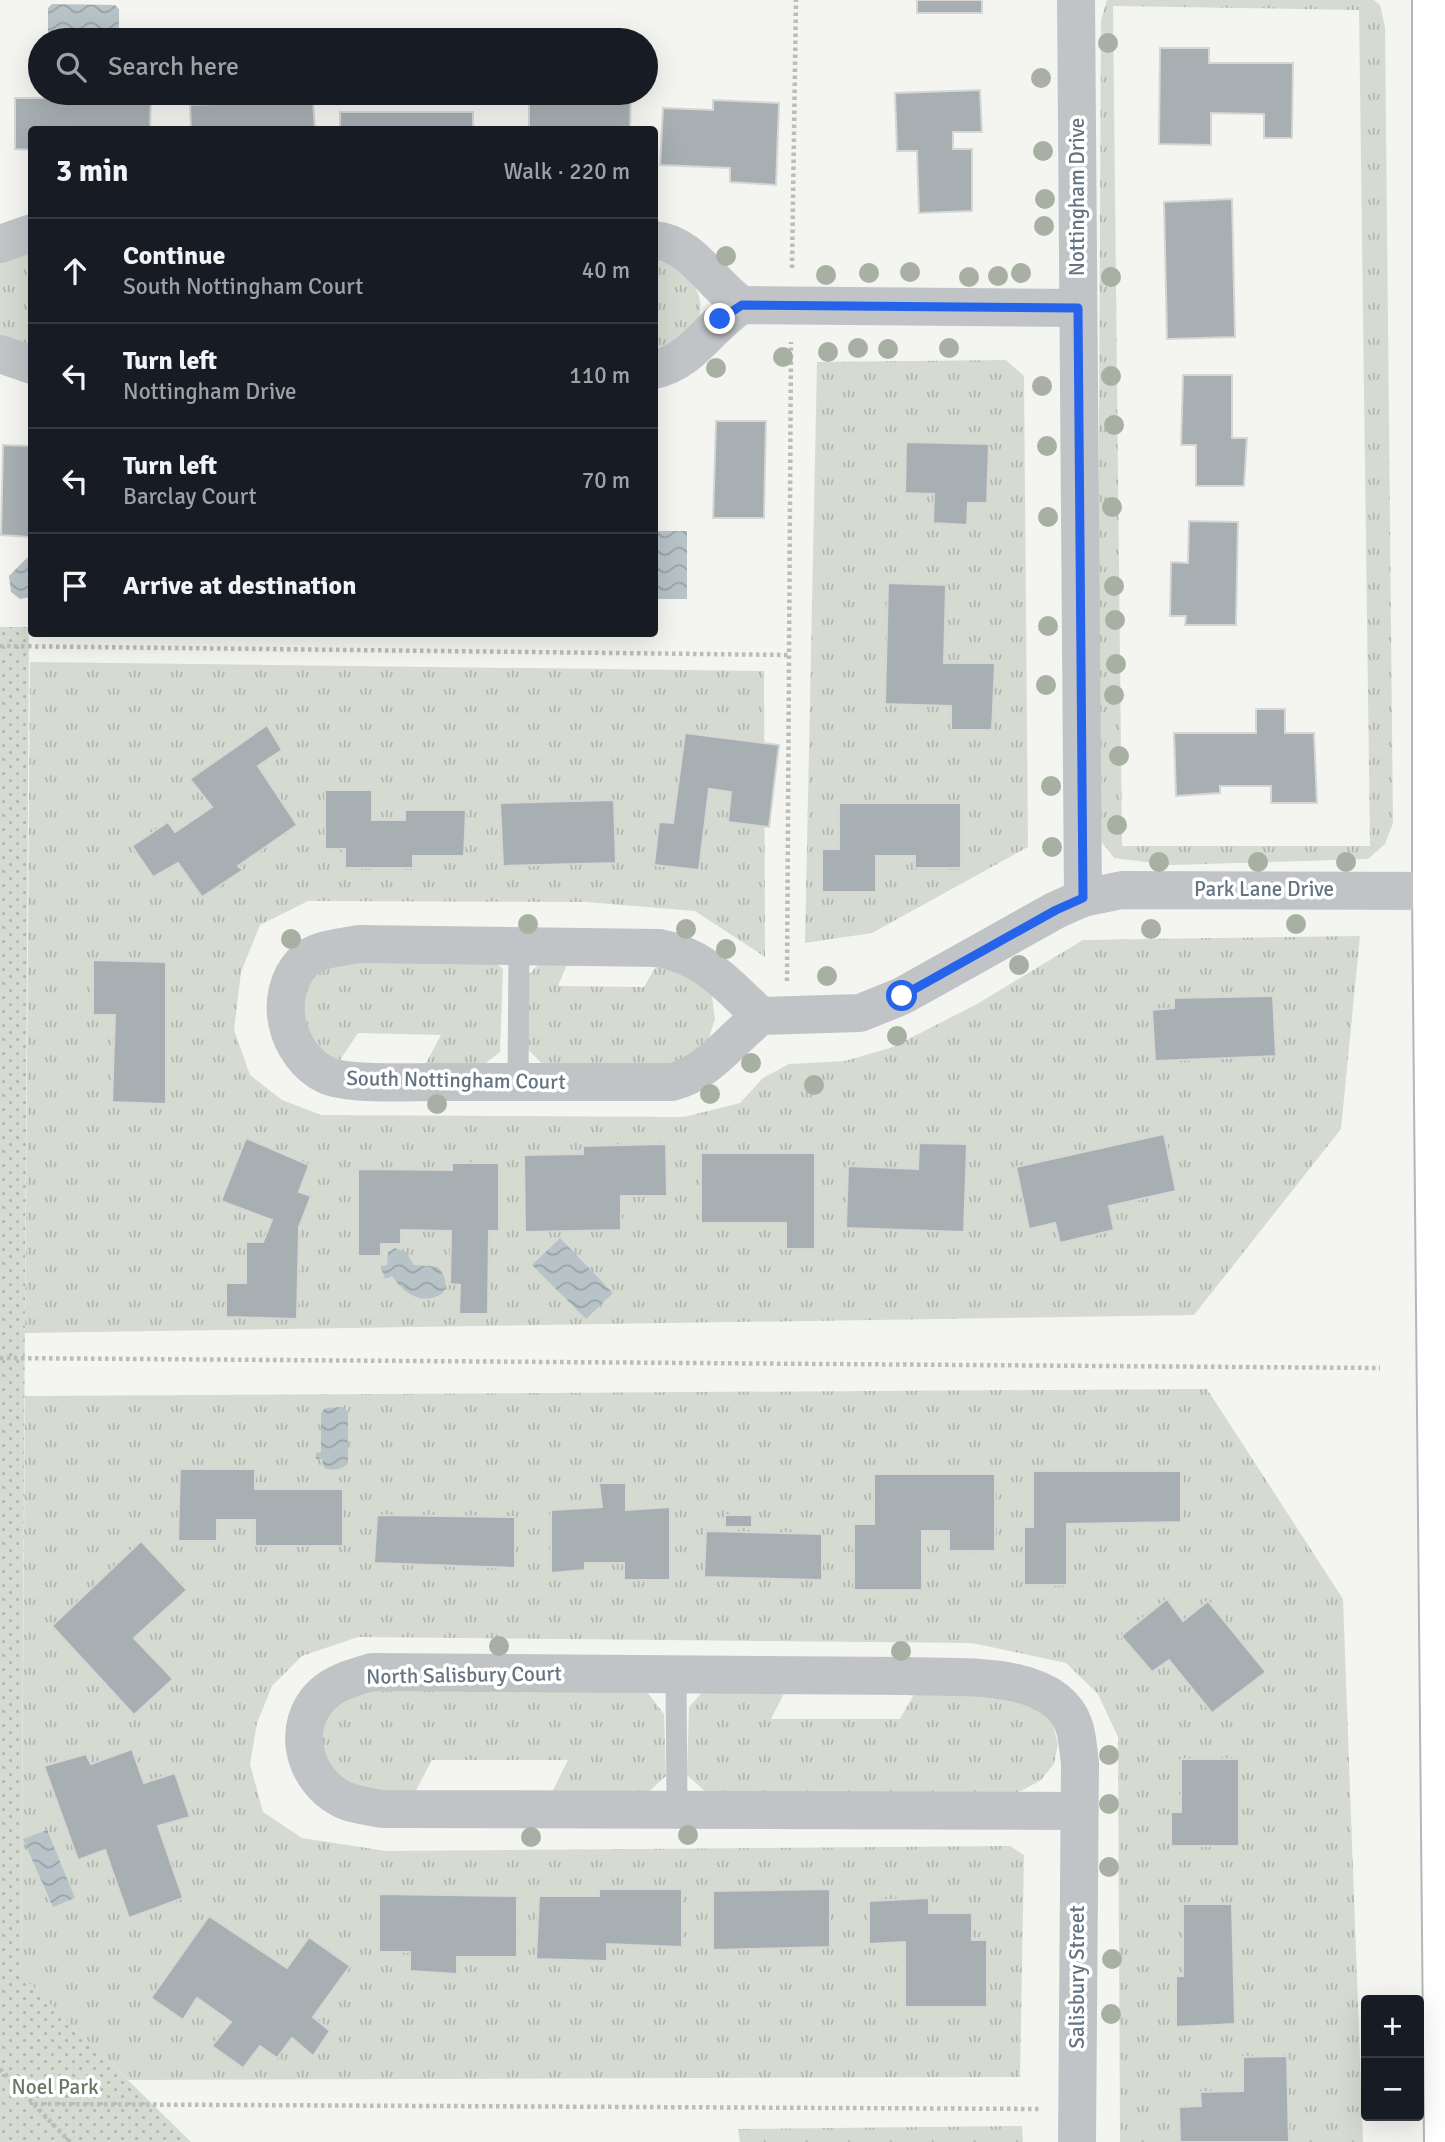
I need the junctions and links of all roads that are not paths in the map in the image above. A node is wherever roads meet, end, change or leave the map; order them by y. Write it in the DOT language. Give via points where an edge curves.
graph roads {
  1 [pos="1076,0"];
  2 [pos="1432,0"];
  3 [pos="28,234"];
  4 [pos="658,241"];
  5 [pos="0,244"];
  6 [pos="742,305"];
  7 [pos="1078,308"];
  8 [pos="0,355"];
  9 [pos="28,364"];
  10 [pos="658,369"];
  11 [pos="1439,431"];
  12 [pos="1438,891"];
  13 [pos="1083,898"];
  14 [pos="519,947"];
  15 [pos="774,1004"];
  16 [pos="518,1082"];
  17 [pos="676,1676"];
  18 [pos="1443,1792"];
  19 [pos="677,1808"];
  20 [pos="1078,1811"];
  21 [pos="1077,2142"];
  22 [pos="1444,2142"];
  1 -- 7 [label="street, Nottingham Drive"];
  2 -- 11 [label="main road"];
  3 -- 5 [label="street"];
  4 -- 6 [label="street" via="682,249 723,293"];
  6 -- 7 [label="street"];
  6 -- 10 [label="street" via="720,319 693,352"];
  7 -- 13 [label="street, Nottingham Drive"];
  8 -- 9 [label="street"];
  11 -- 12 [label="main road"];
  12 -- 13 [label="street, Park Lane Drive" via="1135,889"];
  12 -- 18 [label="main road"];
  13 -- 15 [label="street" via="902,996 860,1013"];
  14 -- 15 [label="street, South Nottingham Court" via="659,948 684,953"];
  14 -- 16 [label="lane"];
  14 -- 16 [label="street, South Nottingham Court" via="358,944 322,950 304,961 293,977 285,1012 288,1032 299,1053 327,1076 386,1082"];
  15 -- 16 [label="street, South Nottingham Court" via="716,1059 688,1078 672,1082"];
  17 -- 19 [label="lane"];
  17 -- 19 [label="street, North Salisbury Court" via="372,1672 323,1694 303,1738 306,1761 318,1782 354,1803 382,1808"];
  17 -- 20 [label="street, North Salisbury Court" via="908,1676 996,1679 1034,1687 1058,1700 1074,1725 1080,1763"];
  18 -- 22 [label="main road"];
  19 -- 20 [label="street, North Salisbury Court"];
  20 -- 21 [label="street, Salisbury Street"];
}
